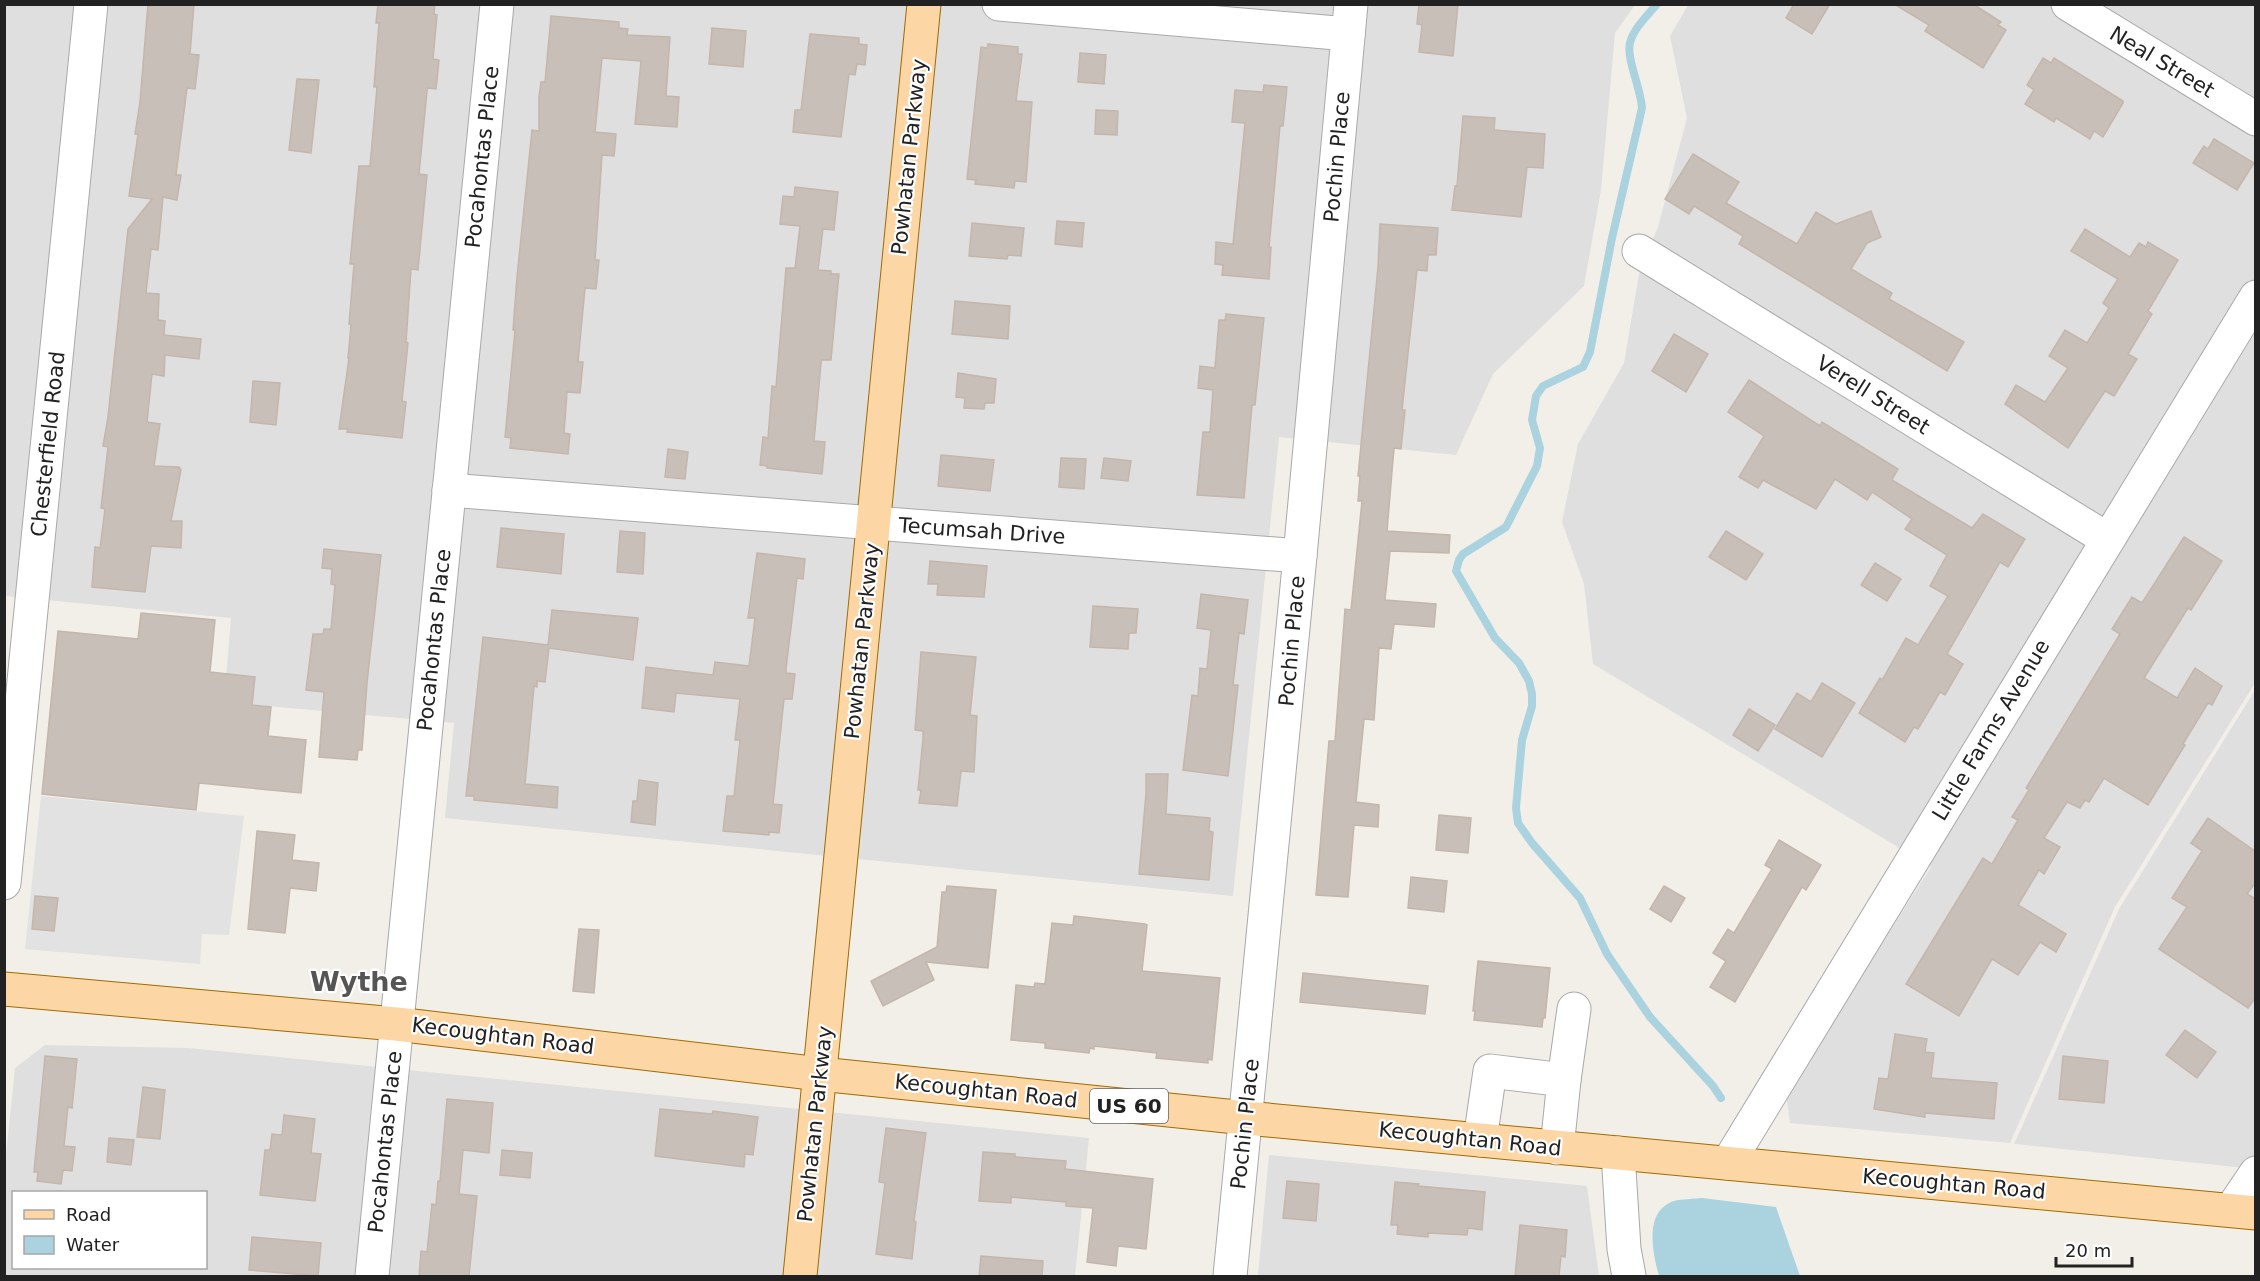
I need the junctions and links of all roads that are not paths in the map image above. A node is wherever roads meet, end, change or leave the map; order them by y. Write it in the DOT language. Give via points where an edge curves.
graph roads {
  1 [pos="91,4"];
  2 [pos="497,4"];
  3 [pos="924,4"];
  4 [pos="999,4"];
  5 [pos="2067,4"];
  6 [pos="1349,19"];
  7 [pos="2256,119"];
  8 [pos="1639,252"];
  9 [pos="2256,297"];
  10 [pos="449,490"];
  11 [pos="873,523"];
  12 [pos="2107,539"];
  13 [pos="1300,556"];
  14 [pos="4,883"];
  15 [pos="4,989"];
  16 [pos="1574,1008"];
  17 [pos="396,1024"];
  18 [pos="820,1074"];
  19 [pos="1564,1080"];
  20 [pos="1246,1118"];
  21 [pos="1480,1140"];
  22 [pos="1557,1148"];
  23 [pos="1618,1154"];
  24 [pos="1728,1163"];
  25 [pos="2256,1173"];
  26 [pos="2243,1212"];
  27 [pos="372,1276"];
  28 [pos="800,1276"];
  29 [pos="1230,1276"];
  30 [pos="1629,1276"];
  1 -- 14 [label="street, Chesterfield Road"];
  2 -- 10 [label="street, Pocahontas Place"];
  3 -- 11 [label="main road, Powhatan Parkway"];
  4 -- 6 [label="street"];
  5 -- 7 [label="street, Neal Street"];
  6 -- 13 [label="street, Pochin Place"];
  8 -- 12 [label="street, Verell Street"];
  9 -- 12 [label="street, Little Farms Avenue"];
  10 -- 11 [label="street, Tecumsah Drive"];
  10 -- 17 [label="street, Pocahontas Place"];
  11 -- 13 [label="street, Tecumsah Drive"];
  11 -- 18 [label="main road, Powhatan Parkway"];
  12 -- 24 [label="street, Little Farms Avenue"];
  13 -- 20 [label="street, Pochin Place"];
  15 -- 17 [label="main road, Kecoughtan Road / US 60"];
  16 -- 19 [label="street"];
  17 -- 18 [label="main road, Kecoughtan Road / US 60"];
  17 -- 27 [label="street, Pocahontas Place"];
  18 -- 20 [label="main road, Kecoughtan Road / US 60"];
  18 -- 28 [label="main road, Powhatan Parkway"];
  19 -- 21 [label="street" via="1490,1071"];
  19 -- 22 [label="street"];
  20 -- 21 [label="main road, Kecoughtan Road / US 60"];
  20 -- 29 [label="street, Pochin Place"];
  21 -- 22 [label="main road, Kecoughtan Road / US 60"];
  22 -- 23 [label="main road, Kecoughtan Road / US 60"];
  23 -- 24 [label="main road, Kecoughtan Road / US 60"];
  23 -- 30 [label="street"];
  24 -- 26 [label="main road, Kecoughtan Road / US 60"];
  25 -- 26 [label="street"];
}
